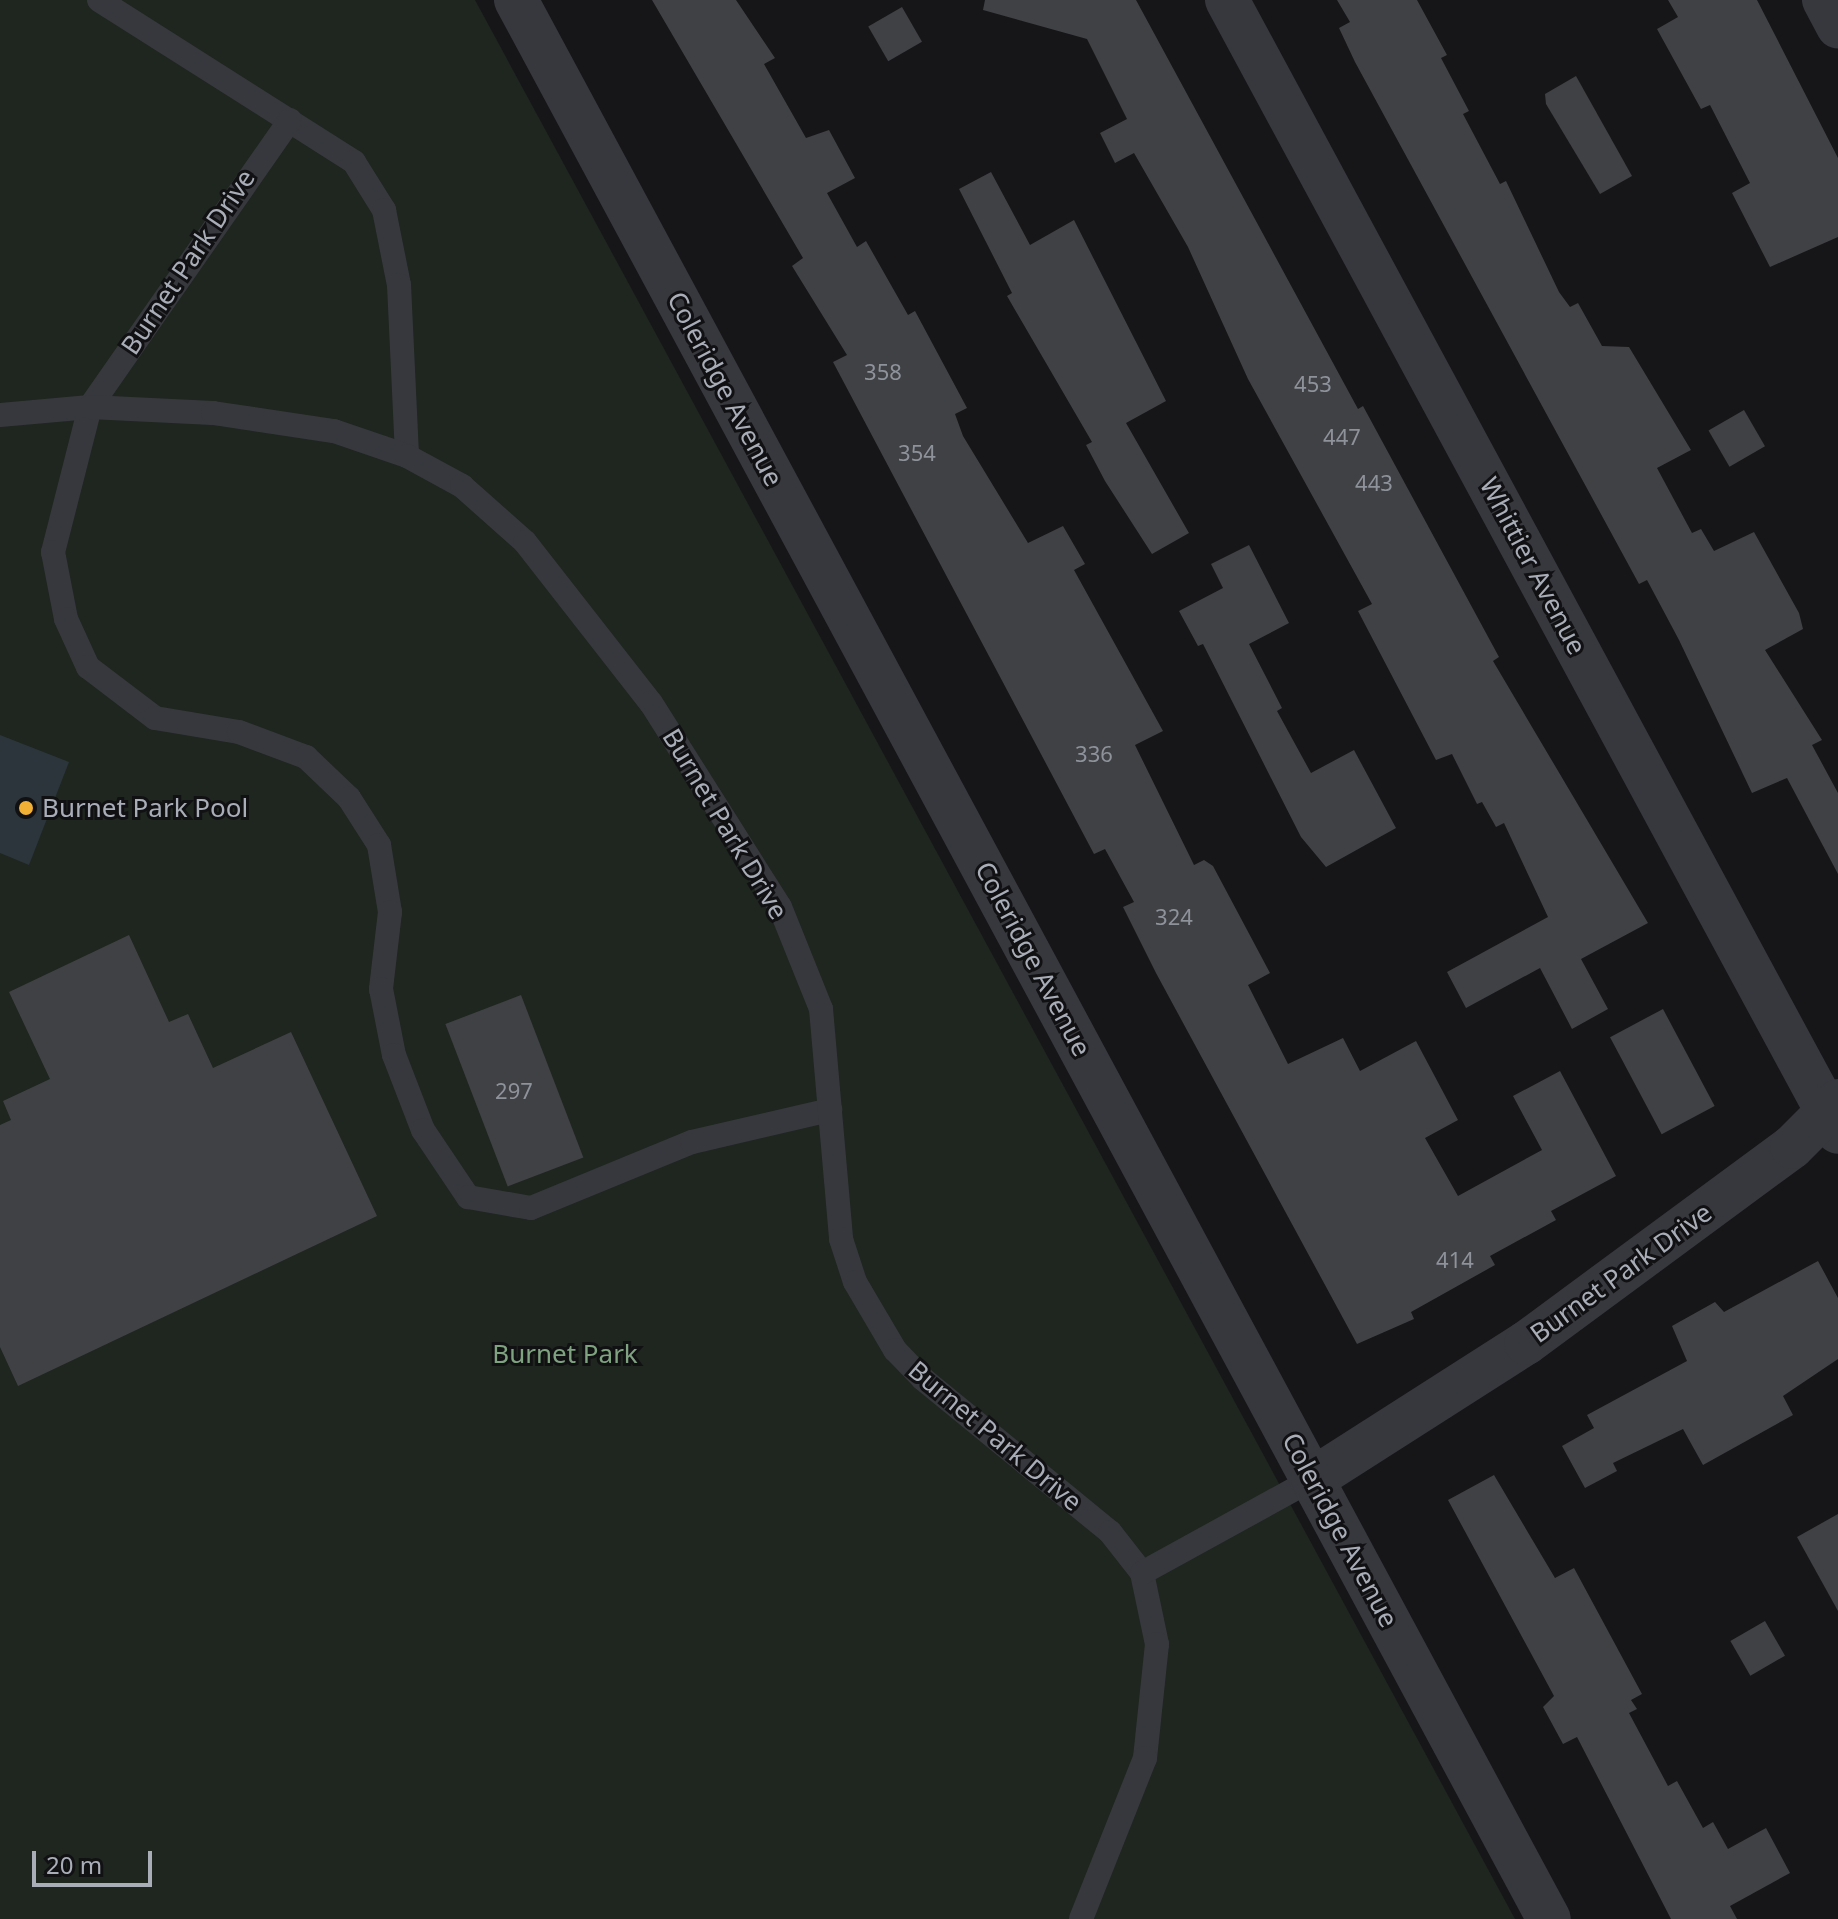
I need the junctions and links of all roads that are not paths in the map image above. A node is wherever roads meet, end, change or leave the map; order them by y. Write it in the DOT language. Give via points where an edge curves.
graph roads {
  1 [pos="99,0"];
  2 [pos="516,0"];
  3 [pos="1227,0"];
  4 [pos="1824,0"];
  5 [pos="1838,26"];
  6 [pos="290,120"];
  7 [pos="90,407"];
  8 [pos="0,415"];
  9 [pos="407,456"];
  10 [pos="830,1110"];
  11 [pos="1834,1115"];
  12 [pos="1313,1479"];
  13 [pos="1142,1573"];
  14 [pos="1081,1919"];
  15 [pos="1549,1919"];
  1 -- 6 [label="lane"];
  2 -- 12 [label="street, Coleridge Avenue"];
  3 -- 11 [label="street, Whittier Avenue"];
  4 -- 5 [label="street"];
  6 -- 7 [label="lane, Burnet Park Drive"];
  6 -- 9 [label="lane" via="354,162 384,210 399,285"];
  7 -- 8 [label="lane, Burnet Park Drive"];
  7 -- 9 [label="lane, Burnet Park Drive" via="213,413 334,431"];
  7 -- 10 [label="lane" via="53,552 66,619 88,667 155,718 239,732 306,757 349,798 379,845 390,912 381,989 394,1055 423,1130 468,1197 531,1208 692,1142"];
  9 -- 10 [label="lane, Burnet Park Drive" via="462,486 525,542 651,703 780,907 821,1009"];
  10 -- 13 [label="lane, Burnet Park Drive" via="841,1239 855,1282 895,1350 1110,1532"];
  11 -- 12 [label="street, Burnet Park Drive" via="1526,1343"];
  12 -- 13 [label="lane, Burnet Park Drive"];
  12 -- 15 [label="street, Coleridge Avenue"];
  13 -- 14 [label="lane" via="1157,1644 1145,1758"];
}
